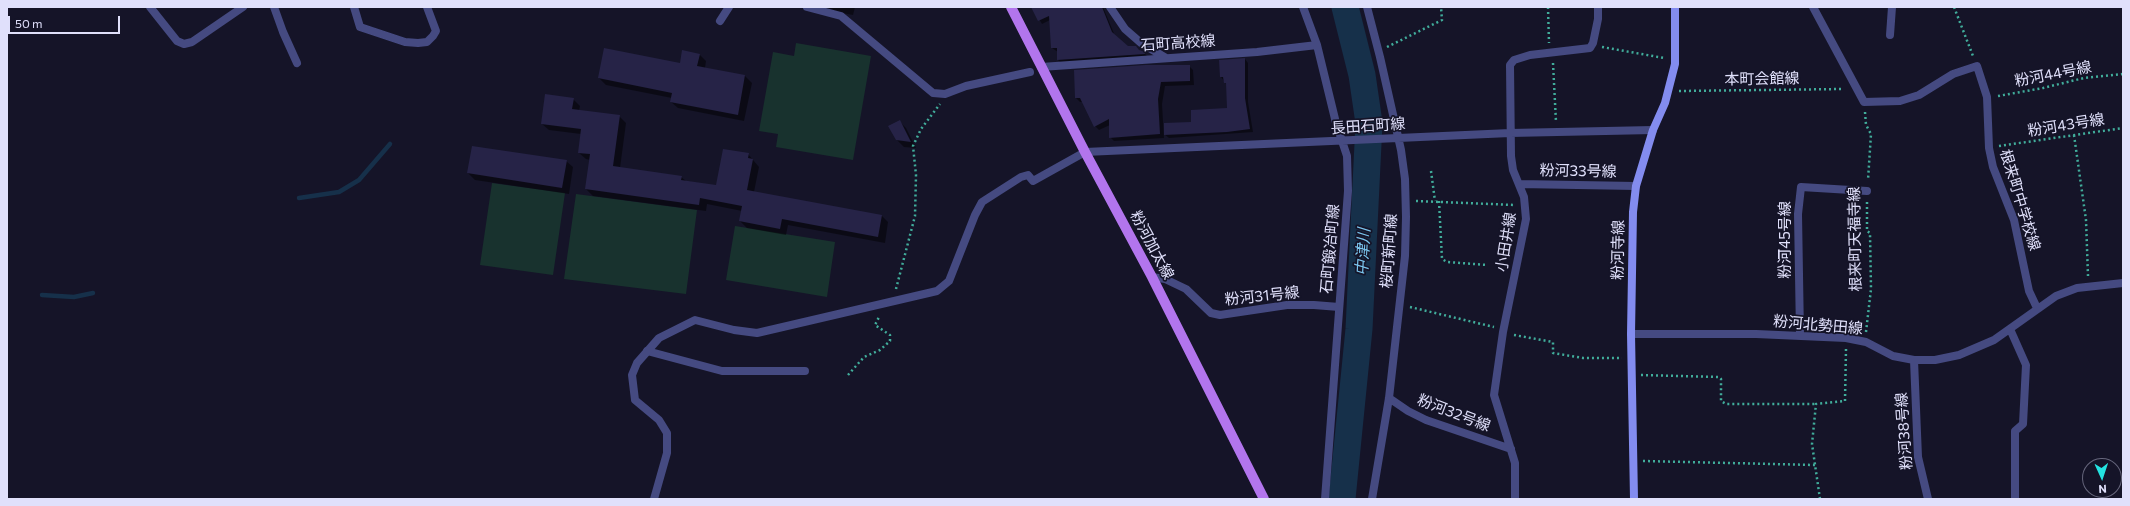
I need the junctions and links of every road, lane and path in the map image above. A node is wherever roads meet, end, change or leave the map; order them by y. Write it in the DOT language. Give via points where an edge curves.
graph roads {
  1 [pos="150,7"];
  2 [pos="243,7"];
  3 [pos="274,7"];
  4 [pos="354,7"];
  5 [pos="427,7"];
  6 [pos="729,7"];
  7 [pos="807,7"];
  8 [pos="1011,7"];
  9 [pos="1110,7"];
  10 [pos="1303,7"];
  11 [pos="1367,7"];
  12 [pos="1441,7"];
  13 [pos="1548,7"];
  14 [pos="1598,7"];
  15 [pos="1675,7"];
  16 [pos="1813,7"];
  17 [pos="1892,7"];
  18 [pos="1954,7"];
  19 [pos="720,22"];
  20 [pos="1890,35"];
  21 [pos="1317,45"];
  22 [pos="1592,46"];
  23 [pos="1379,52"];
  24 [pos="1551,53"];
  25 [pos="1166,58"];
  26 [pos="1675,60"];
  27 [pos="297,63"];
  28 [pos="1976,66"];
  29 [pos="1041,67"];
  30 [pos="1030,72"];
  31 [pos="2123,74"];
  32 [pos="1857,89"];
  33 [pos="1668,91"];
  34 [pos="947,93"];
  35 [pos="1987,97"];
  36 [pos="1864,102"];
  37 [pos="2123,128"];
  38 [pos="1653,130"];
  39 [pos="1556,132"];
  40 [pos="1510,133"];
  41 [pos="2074,135"];
  42 [pos="1397,138"];
  43 [pos="1343,142"];
  44 [pos="1989,148"];
  45 [pos="1085,152"];
  46 [pos="1431,171"];
  47 [pos="1519,184"];
  48 [pos="1636,186"];
  49 [pos="1867,191"];
  50 [pos="1406,201"];
  51 [pos="1435,201"];
  52 [pos="1439,201"];
  53 [pos="1525,205"];
  54 [pos="1488,265"];
  55 [pos="1152,276"];
  56 [pos="2123,283"];
  57 [pos="2088,287"];
  58 [pos="887,304"];
  59 [pos="1399,304"];
  60 [pos="1339,307"];
  61 [pos="2037,308"];
  62 [pos="2010,328"];
  63 [pos="1503,332"];
  64 [pos="1631,334"];
  65 [pos="1800,335"];
  66 [pos="1846,338"];
  67 [pos="1866,342"];
  68 [pos="647,351"];
  69 [pos="1632,358"];
  70 [pos="1914,360"];
  71 [pos="804,371"];
  72 [pos="848,375"];
  73 [pos="1632,375"];
  74 [pos="1389,398"];
  75 [pos="1816,404"];
  76 [pos="1511,448"];
  77 [pos="1633,461"];
  78 [pos="1814,465"];
  79 [pos="654,499"];
  80 [pos="1264,499"];
  81 [pos="1325,499"];
  82 [pos="1372,499"];
  83 [pos="1515,499"];
  84 [pos="1634,499"];
  85 [pos="1820,499"];
  86 [pos="1928,499"];
  87 [pos="2015,499"];
  1 -- 2 [label="street" via="177,41 184,44 192,42"];
  3 -- 27 [label="street"];
  4 -- 5 [label="street" via="360,28 405,42 418,43 426,42 436,31"];
  6 -- 19 [label="street"];
  7 -- 34 [label="street" via="841,16 924,87 933,93"];
  8 -- 29 [label="main road, 粉河加太線"];
  9 -- 25 [label="street" via="1126,29 1141,43"];
  10 -- 21 [label="street, 石町鍛冶町線"];
  11 -- 23 [label="street, 桜町新町線"];
  12 -- 23 [label="path" via="1442,20"];
  13 -- 24 [label="path"];
  14 -- 22 [label="street"];
  15 -- 26 [label="main road, 粉河寺線"];
  16 -- 32 [label="street"];
  17 -- 20 [label="street"];
  18 -- 28 [label="path"];
  21 -- 25 [label="street, 石町高校線"];
  21 -- 43 [label="street, 石町鍛冶町線"];
  22 -- 24 [label="street, 小田井線" via="1586,50"];
  22 -- 26 [label="path"];
  23 -- 42 [label="street, 桜町新町線"];
  24 -- 39 [label="path"];
  24 -- 40 [label="street, 小田井線" via="1520,57 1510,65"];
  25 -- 29 [label="street, 石町高校線"];
  26 -- 33 [label="main road, 粉河寺線"];
  28 -- 35 [label="street, 根来町中学校線"];
  28 -- 36 [label="street" via="1953,74 1918,95 1900,101"];
  29 -- 45 [label="main road, 粉河加太線"];
  30 -- 34 [label="street" via="966,86"];
  31 -- 35 [label="path, 粉河44号線" via="2084,78"];
  32 -- 33 [label="path, 本町会館線"];
  32 -- 36 [label="street"];
  33 -- 38 [label="main road, 粉河寺線"];
  34 -- 58 [label="path" via="913,146 916,216 895,295"];
  35 -- 44 [label="street, 根来町中学校線"];
  36 -- 49 [label="path, 根来町天福寺線" via="1866,126 1871,134"];
  37 -- 41 [label="path, 粉河43号線"];
  38 -- 39 [label="street, 長田石町線"];
  38 -- 48 [label="main road, 粉河寺線"];
  39 -- 40 [label="street, 長田石町線"];
  40 -- 42 [label="street, 長田石町線"];
  40 -- 47 [label="street, 小田井線" via="1513,170"];
  41 -- 44 [label="path, 粉河43号線"];
  41 -- 57 [label="path" via="2086,220"];
  42 -- 43 [label="street, 長田石町線"];
  42 -- 50 [label="street, 桜町新町線" via="1405,179"];
  43 -- 45 [label="street, 長田石町線"];
  43 -- 60 [label="street, 石町鍛冶町線" via="1347,156 1348,190"];
  44 -- 61 [label="street, 根来町中学校線" via="1993,167 2014,220 2030,291"];
  45 -- 55 [label="main road, 粉河加太線"];
  45 -- 58 [label="street" via="1033,181 1028,175 1021,177 982,202 949,281 937,291"];
  46 -- 51 [label="path"];
  47 -- 48 [label="street, 粉河33号線"];
  47 -- 53 [label="street, 小田井線"];
  48 -- 64 [label="main road, 粉河寺線" via="1633,212"];
  49 -- 65 [label="street, 粉河45号線" via="1801,187 1798,214"];
  49 -- 67 [label="path, 根来町天福寺線" via="1871,289"];
  50 -- 51 [label="path"];
  50 -- 59 [label="street, 桜町新町線"];
  51 -- 52 [label="path"];
  52 -- 53 [label="path"];
  52 -- 54 [label="path" via="1442,259 1447,262"];
  53 -- 63 [label="street, 小田井線" via="1526,219"];
  55 -- 60 [label="street, 粉河31号線" via="1186,289 1211,313 1220,315 1287,305 1314,304"];
  55 -- 80 [label="main road, 粉河加太線"];
  56 -- 57 [label="street, 粉河北勢田線"];
  57 -- 61 [label="street, 粉河北勢田線" via="2076,288 2056,296"];
  58 -- 68 [label="street" via="757,334 695,320 659,338"];
  58 -- 72 [label="path" via="875,325 890,335 890,341 880,350 864,357"];
  59 -- 63 [label="path"];
  59 -- 74 [label="street, 桜町新町線"];
  60 -- 81 [label="street, 石町鍛冶町線"];
  61 -- 62 [label="street, 粉河北勢田線"];
  62 -- 70 [label="street, 粉河北勢田線" via="1994,340 1959,355 1936,360"];
  62 -- 87 [label="street" via="2026,365 2023,424 2015,430"];
  63 -- 69 [label="path" via="1554,342 1553,353 1583,358"];
  63 -- 76 [label="street, 小田井線" via="1494,395"];
  64 -- 65 [label="street, 粉河北勢田線"];
  64 -- 69 [label="main road, 粉河寺線"];
  65 -- 66 [label="street, 粉河北勢田線"];
  66 -- 67 [label="street, 粉河北勢田線"];
  66 -- 75 [label="path" via="1845,402"];
  67 -- 70 [label="street, 粉河北勢田線" via="1893,356"];
  68 -- 71 [label="street" via="722,371"];
  68 -- 79 [label="street" via="634,368 632,376 635,400 659,420 668,433 667,453"];
  69 -- 73 [label="main road, 粉河寺線"];
  70 -- 86 [label="street, 粉河38号線" via="1918,457"];
  73 -- 75 [label="path" via="1719,377 1721,401 1726,404"];
  73 -- 77 [label="main road, 粉河寺線"];
  74 -- 76 [label="street, 粉河32号線" via="1426,420"];
  74 -- 82 [label="street, 桜町新町線"];
  75 -- 78 [label="path" via="1812,444"];
  76 -- 83 [label="street, 小田井線" via="1515,463"];
  77 -- 78 [label="path"];
  77 -- 84 [label="main road, 粉河寺線"];
  78 -- 85 [label="path"];
}
